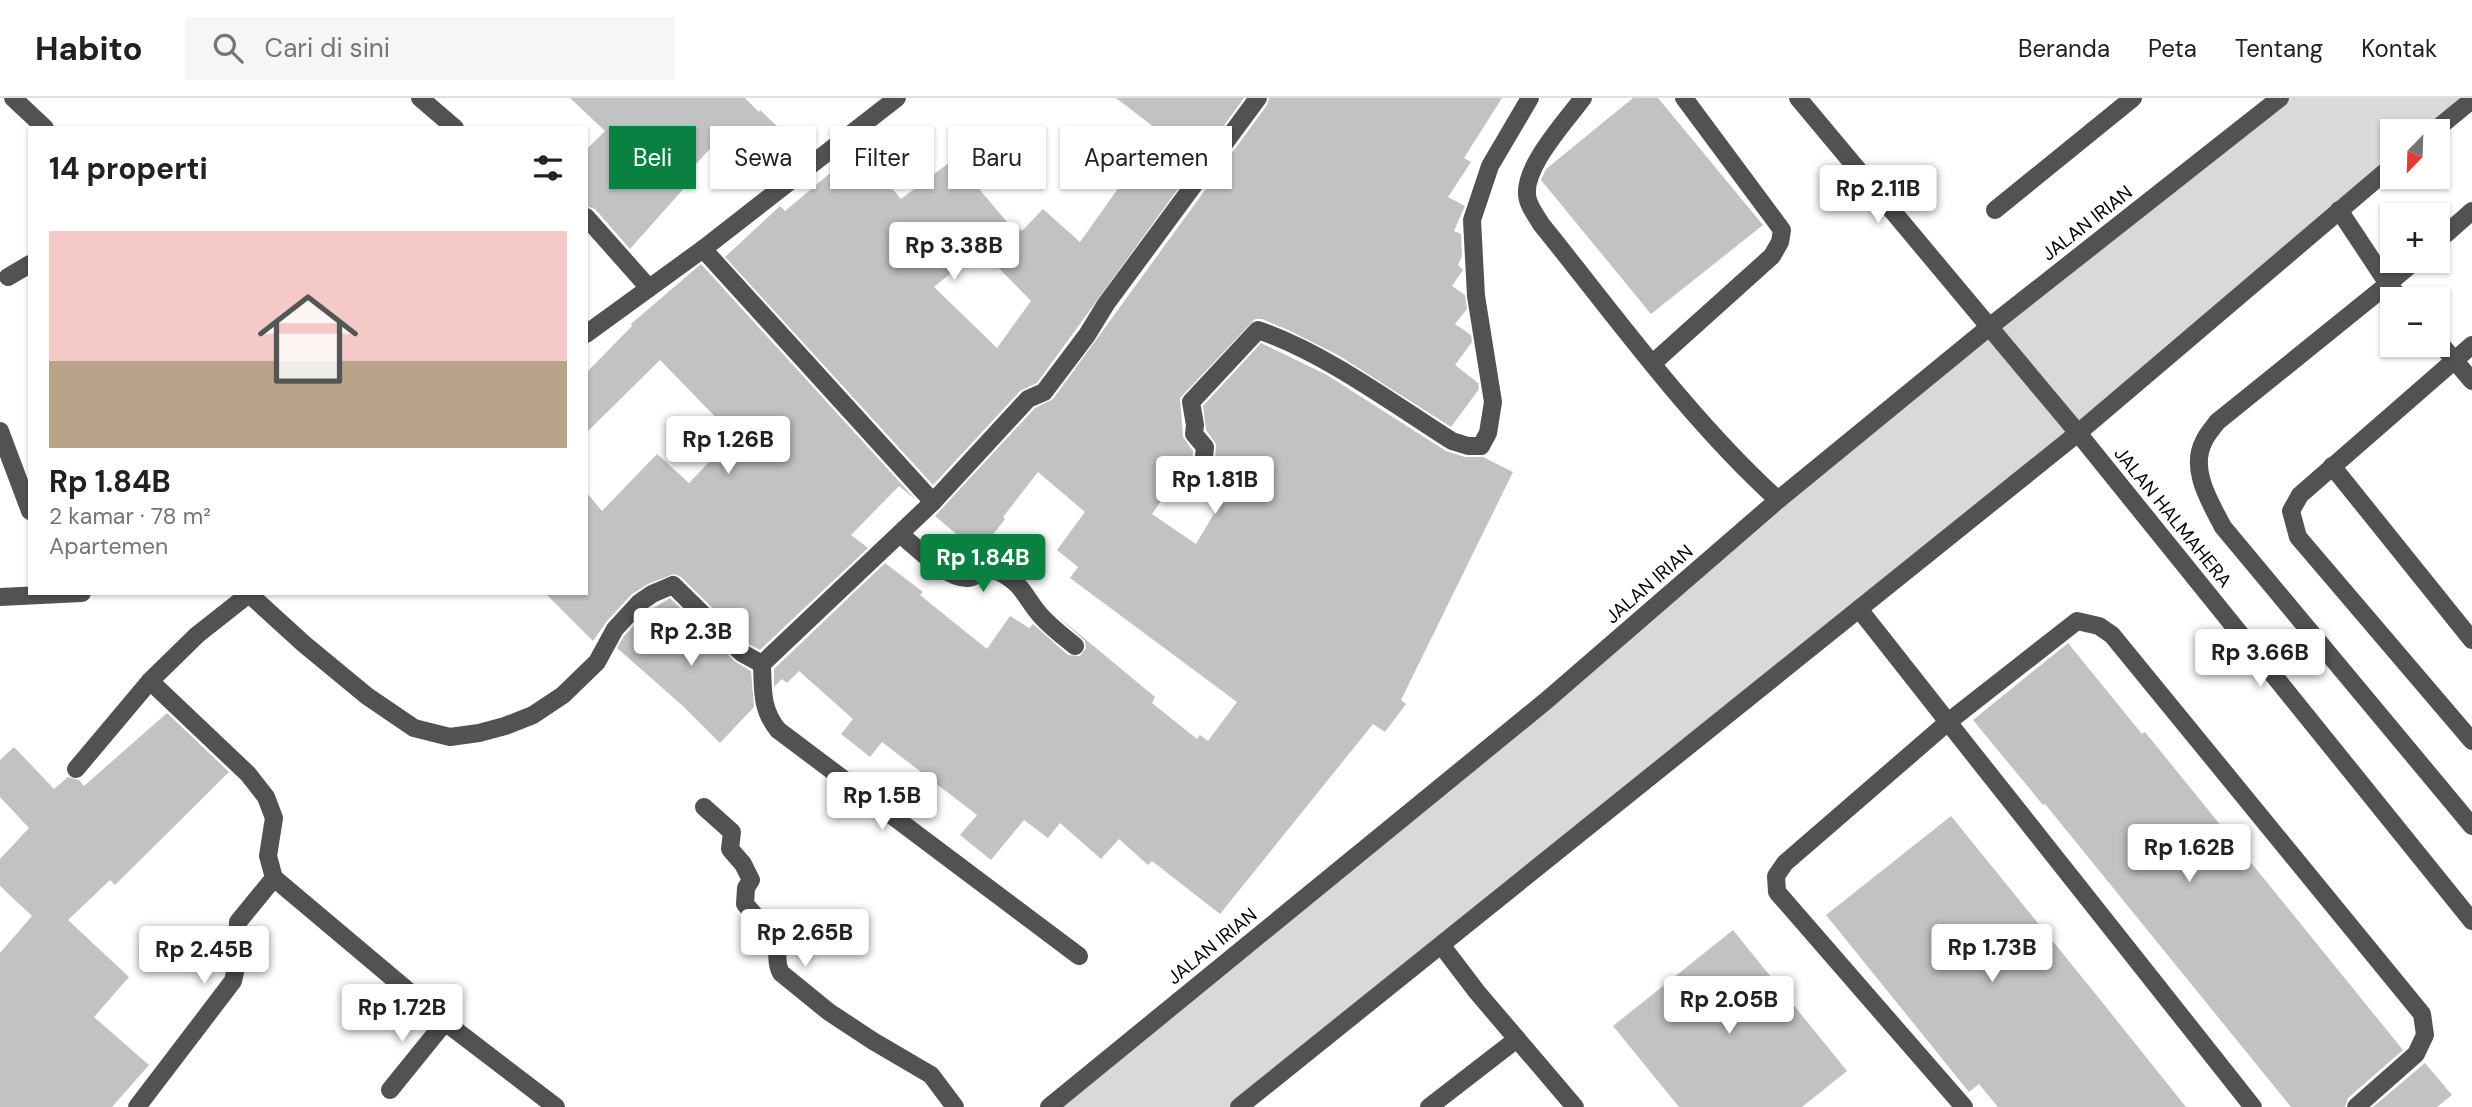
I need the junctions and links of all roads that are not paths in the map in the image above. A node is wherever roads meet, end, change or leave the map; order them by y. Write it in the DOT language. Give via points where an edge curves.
graph roads {
  1 [pos="13,98"];
  2 [pos="420,98"];
  3 [pos="897,98"];
  4 [pos="1258,98"];
  5 [pos="1530,98"];
  6 [pos="1583,98"];
  7 [pos="1684,98"];
  8 [pos="1798,98"];
  9 [pos="2133,98"];
  10 [pos="2280,98"];
  11 [pos="2472,100"];
  12 [pos="2449,119"];
  13 [pos="43,126"];
  14 [pos="454,126"];
  15 [pos="2380,176"];
  16 [pos="1995,210"];
  17 [pos="2339,210"];
  18 [pos="2472,211"];
  19 [pos="588,219"];
  20 [pos="2450,230"];
  21 [pos="703,249"];
  22 [pos="28,265"];
  23 [pos="2401,273"];
  24 [pos="3,276"];
  25 [pos="2388,284"];
  26 [pos="2391,287"];
  27 [pos="649,288"];
  28 [pos="1988,328"];
  29 [pos="588,333"];
  30 [pos="2472,345"];
  31 [pos="2450,355"];
  32 [pos="2454,360"];
  33 [pos="1653,363"];
  34 [pos="2472,381"];
  35 [pos="0,431"];
  36 [pos="2078,433"];
  37 [pos="2332,466"];
  38 [pos="1209,473"];
  39 [pos="1778,500"];
  40 [pos="933,502"];
  41 [pos="28,506"];
  42 [pos="900,534"];
  43 [pos="41,595"];
  44 [pos="248,595"];
  45 [pos="250,595"];
  46 [pos="0,597"];
  47 [pos="1859,609"];
  48 [pos="2472,640"];
  49 [pos="1075,646"];
  50 [pos="762,664"];
  51 [pos="150,681"];
  52 [pos="1948,722"];
  53 [pos="2472,741"];
  54 [pos="76,769"];
  55 [pos="704,807"];
  56 [pos="2472,826"];
  57 [pos="274,878"];
  58 [pos="2472,921"];
  59 [pos="1442,946"];
  60 [pos="1079,956"];
  61 [pos="445,1022"];
  62 [pos="1517,1039"];
  63 [pos="390,1090"];
  64 [pos="137,1107"];
  65 [pos="556,1107"];
  66 [pos="955,1107"];
  67 [pos="1049,1107"];
  68 [pos="1239,1107"];
  69 [pos="1429,1107"];
  70 [pos="1575,1107"];
  71 [pos="1964,1107"];
  72 [pos="2253,1107"];
  73 [pos="2356,1107"];
  1 -- 13 [label="street"];
  2 -- 14 [label="street"];
  3 -- 21 [label="street"];
  4 -- 40 [label="street" via="1044,392 1028,399"];
  5 -- 38 [label="street" via="1490,166 1472,220 1476,296 1493,402 1481,446 1452,442 1315,356 1258,330 1191,402 1194,434 1205,447 1203,467"];
  6 -- 33 [label="street" via="1532,168 1527,200 1541,224"];
  7 -- 33 [label="street" via="1782,230 1772,256"];
  8 -- 28 [label="street, JALAN HALMAHERA"];
  9 -- 16 [label="street"];
  10 -- 28 [label="street, JALAN IRIAN"];
  11 -- 12 [label="street"];
  15 -- 17 [label="street"];
  17 -- 25 [label="street"];
  17 -- 36 [label="street"];
  18 -- 20 [label="street"];
  19 -- 27 [label="street"];
  21 -- 27 [label="street"];
  21 -- 40 [label="street"];
  22 -- 24 [label="street"];
  23 -- 25 [label="street"];
  25 -- 26 [label="street"];
  25 -- 56 [label="street" via="2217,422 2203,442 2199,459 2203,489 2223,527"];
  27 -- 29 [label="street"];
  28 -- 36 [label="street, JALAN HALMAHERA"];
  28 -- 39 [label="street, JALAN IRIAN"];
  30 -- 32 [label="street"];
  31 -- 32 [label="street"];
  32 -- 34 [label="street"];
  32 -- 37 [label="street"];
  33 -- 39 [label="street" via="1739,465"];
  35 -- 41 [label="street"];
  36 -- 47 [label="street"];
  36 -- 58 [label="street, JALAN HALMAHERA"];
  37 -- 48 [label="street"];
  37 -- 53 [label="street" via="2300,495 2291,511 2298,537"];
  39 -- 67 [label="street, JALAN IRIAN" via="1547,700"];
  40 -- 42 [label="street"];
  42 -- 49 [label="street" via="958,578 971,579 984,570 1000,572 1025,590 1041,616"];
  42 -- 50 [label="street"];
  43 -- 46 [label="street"];
  44 -- 51 [label="street"];
  45 -- 50 [label="street" via="368,696 414,728 450,737 505,726 563,695 597,662 615,629 639,603 673,584 742,653"];
  47 -- 52 [label="street"];
  47 -- 59 [label="street"];
  50 -- 60 [label="street" via="764,705 778,730"];
  51 -- 54 [label="street"];
  51 -- 57 [label="street" via="248,774 266,797 274,818 268,856"];
  52 -- 71 [label="street" via="1785,863 1776,876 1777,892"];
  52 -- 72 [label="street"];
  52 -- 73 [label="street" via="2077,621 2099,626 2112,635 2422,1014 2425,1035 2416,1054"];
  55 -- 66 [label="street" via="732,832 730,849 751,880 745,904 777,950 781,973 829,1012 931,1075"];
  57 -- 61 [label="street"];
  57 -- 64 [label="street" via="238,922 233,981"];
  59 -- 62 [label="street"];
  59 -- 68 [label="street"];
  61 -- 63 [label="street"];
  61 -- 65 [label="street"];
  62 -- 69 [label="street"];
  62 -- 70 [label="street"];
}
